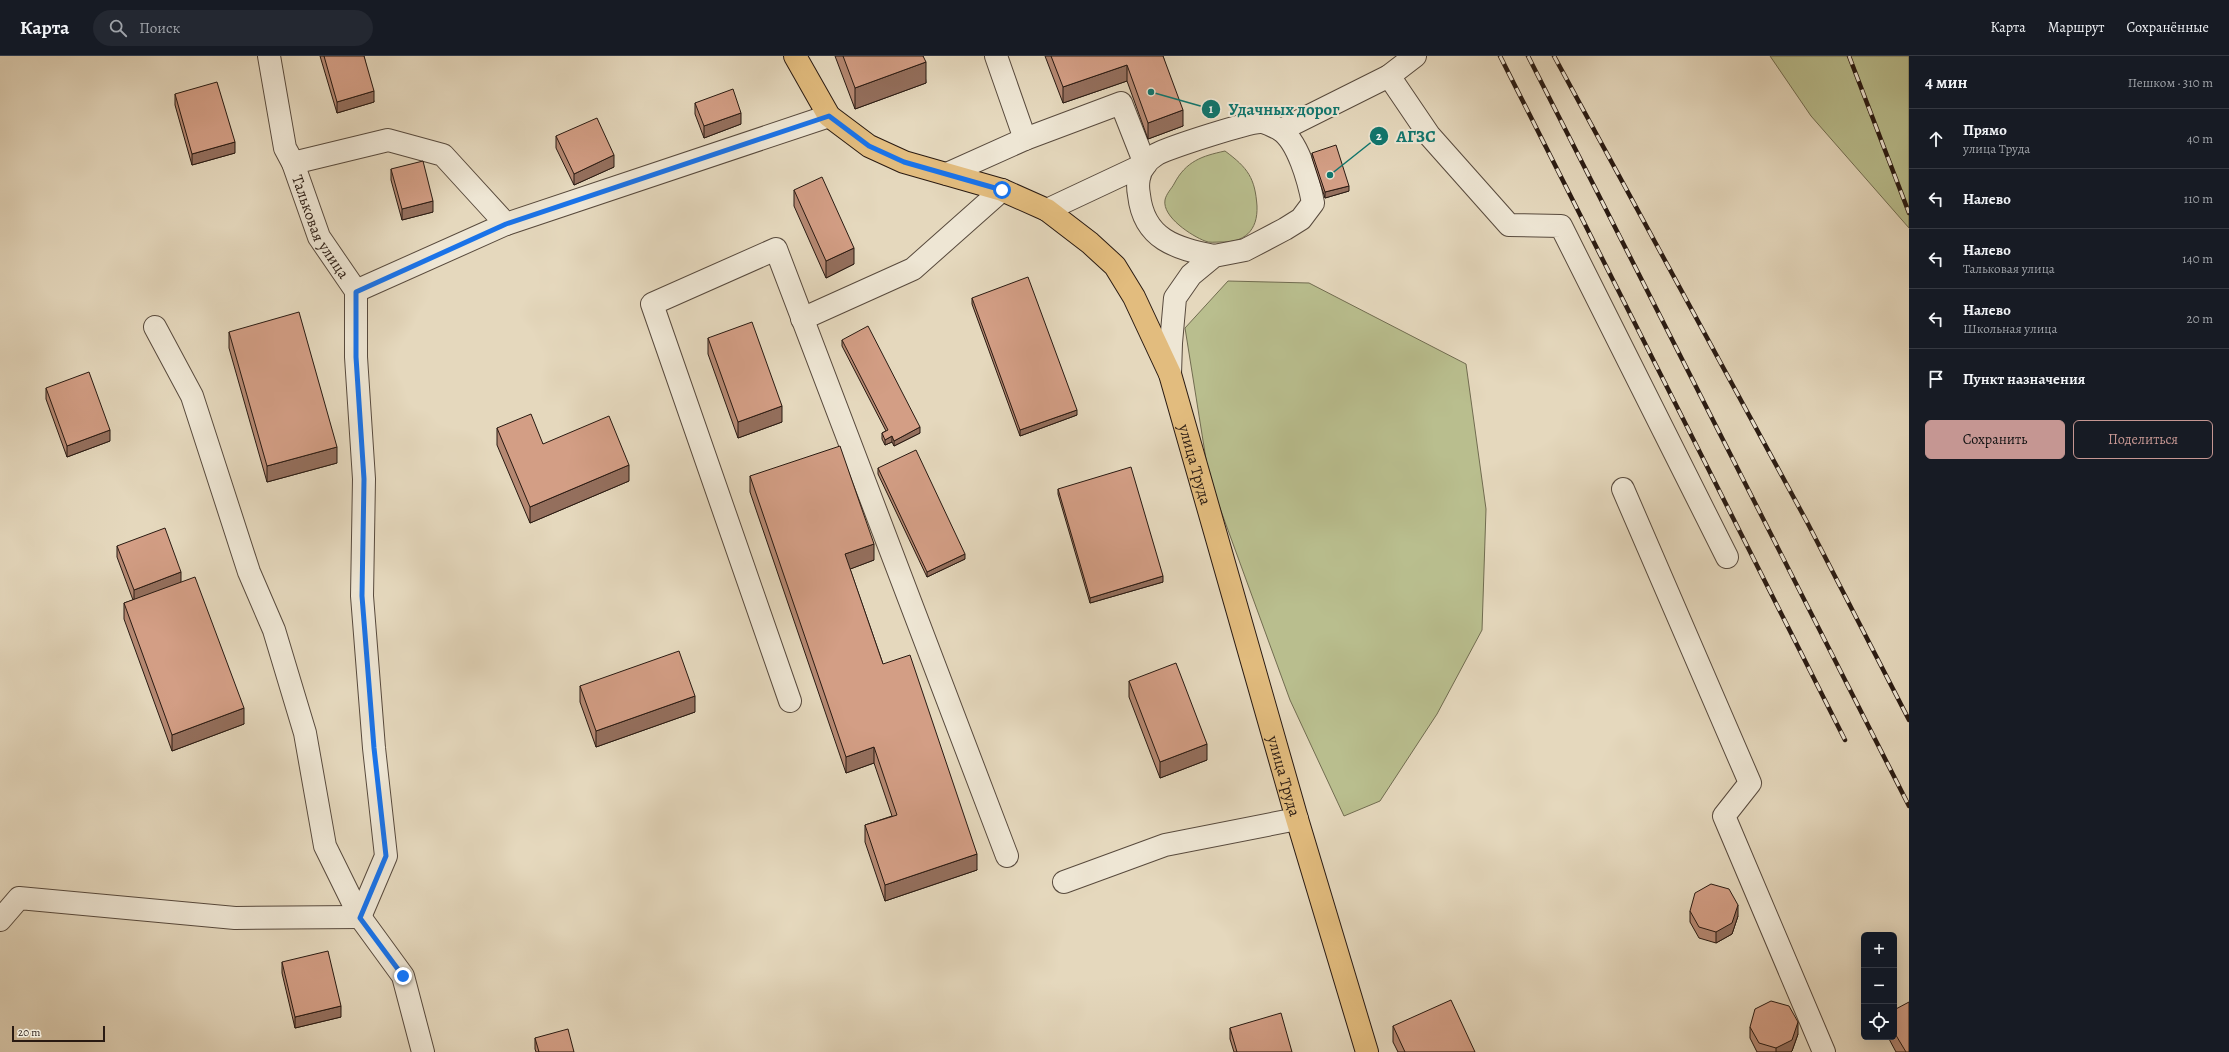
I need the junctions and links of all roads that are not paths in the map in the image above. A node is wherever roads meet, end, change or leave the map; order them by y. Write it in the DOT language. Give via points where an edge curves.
graph roads {
  1 [pos="269,56"];
  2 [pos="795,56"];
  3 [pos="996,56"];
  4 [pos="1415,56"];
  5 [pos="1389,76"];
  6 [pos="829,116"];
  7 [pos="1280,130"];
  8 [pos="1025,139"];
  9 [pos="293,164"];
  10 [pos="1145,164"];
  11 [pos="947,174"];
  12 [pos="1002,190"];
  13 [pos="1046,210"];
  14 [pos="506,224"];
  15 [pos="1214,256"];
  16 [pos="356,292"];
  17 [pos="802,319"];
  18 [pos="155,326"];
  19 [pos="1170,374"];
  20 [pos="1623,489"];
  21 [pos="1727,557"];
  22 [pos="790,701"];
  23 [pos="1297,819"];
  24 [pos="1007,856"];
  25 [pos="1064,882"];
  26 [pos="360,918"];
  27 [pos="0,920"];
  28 [pos="423,1052"];
  29 [pos="1367,1052"];
  30 [pos="1824,1052"];
  1 -- 9 [label="street, Тальковая улица" via="285,148"];
  2 -- 6 [label="main road, улица Труда"];
  3 -- 8 [label="street"];
  4 -- 5 [label="street"];
  5 -- 7 [label="street"];
  5 -- 21 [label="street" via="1429,135 1509,224 1561,226"];
  6 -- 11 [label="main road, улица Труда" via="869,146 904,162"];
  6 -- 14 [label="street"];
  7 -- 10 [label="street" via="1262,122 1242,126 1157,154"];
  7 -- 15 [label="street" via="1303,163 1313,202 1301,219 1285,229 1245,250"];
  8 -- 10 [label="street" via="1121,103"];
  8 -- 11 [label="street"];
  9 -- 14 [label="street" via="388,140 444,154"];
  9 -- 16 [label="street, Тальковая улица" via="319,237"];
  10 -- 13 [label="street"];
  10 -- 15 [label="street" via="1137,184 1140,206 1146,221 1162,239 1182,250"];
  11 -- 12 [label="main road, улица Труда"];
  12 -- 13 [label="main road, улица Труда"];
  12 -- 17 [label="street" via="913,269"];
  13 -- 19 [label="main road, улица Труда" via="1090,243 1115,266 1134,297"];
  14 -- 16 [label="street"];
  15 -- 19 [label="street" via="1191,275 1175,298 1170,343"];
  16 -- 26 [label="street, Тальковая улица" via="356,357 364,479 362,596 374,748 386,856"];
  17 -- 22 [label="street" via="776,249 652,304"];
  17 -- 24 [label="street"];
  18 -- 26 [label="street" via="192,396 249,572 274,630 305,733 325,846"];
  19 -- 23 [label="main road, улица Труда"];
  20 -- 30 [label="street" via="1750,782 1724,816"];
  23 -- 25 [label="street" via="1165,845"];
  23 -- 29 [label="main road, улица Труда"];
  26 -- 27 [label="street" via="235,918 19,898"];
  26 -- 28 [label="street" via="403,976"];
}
